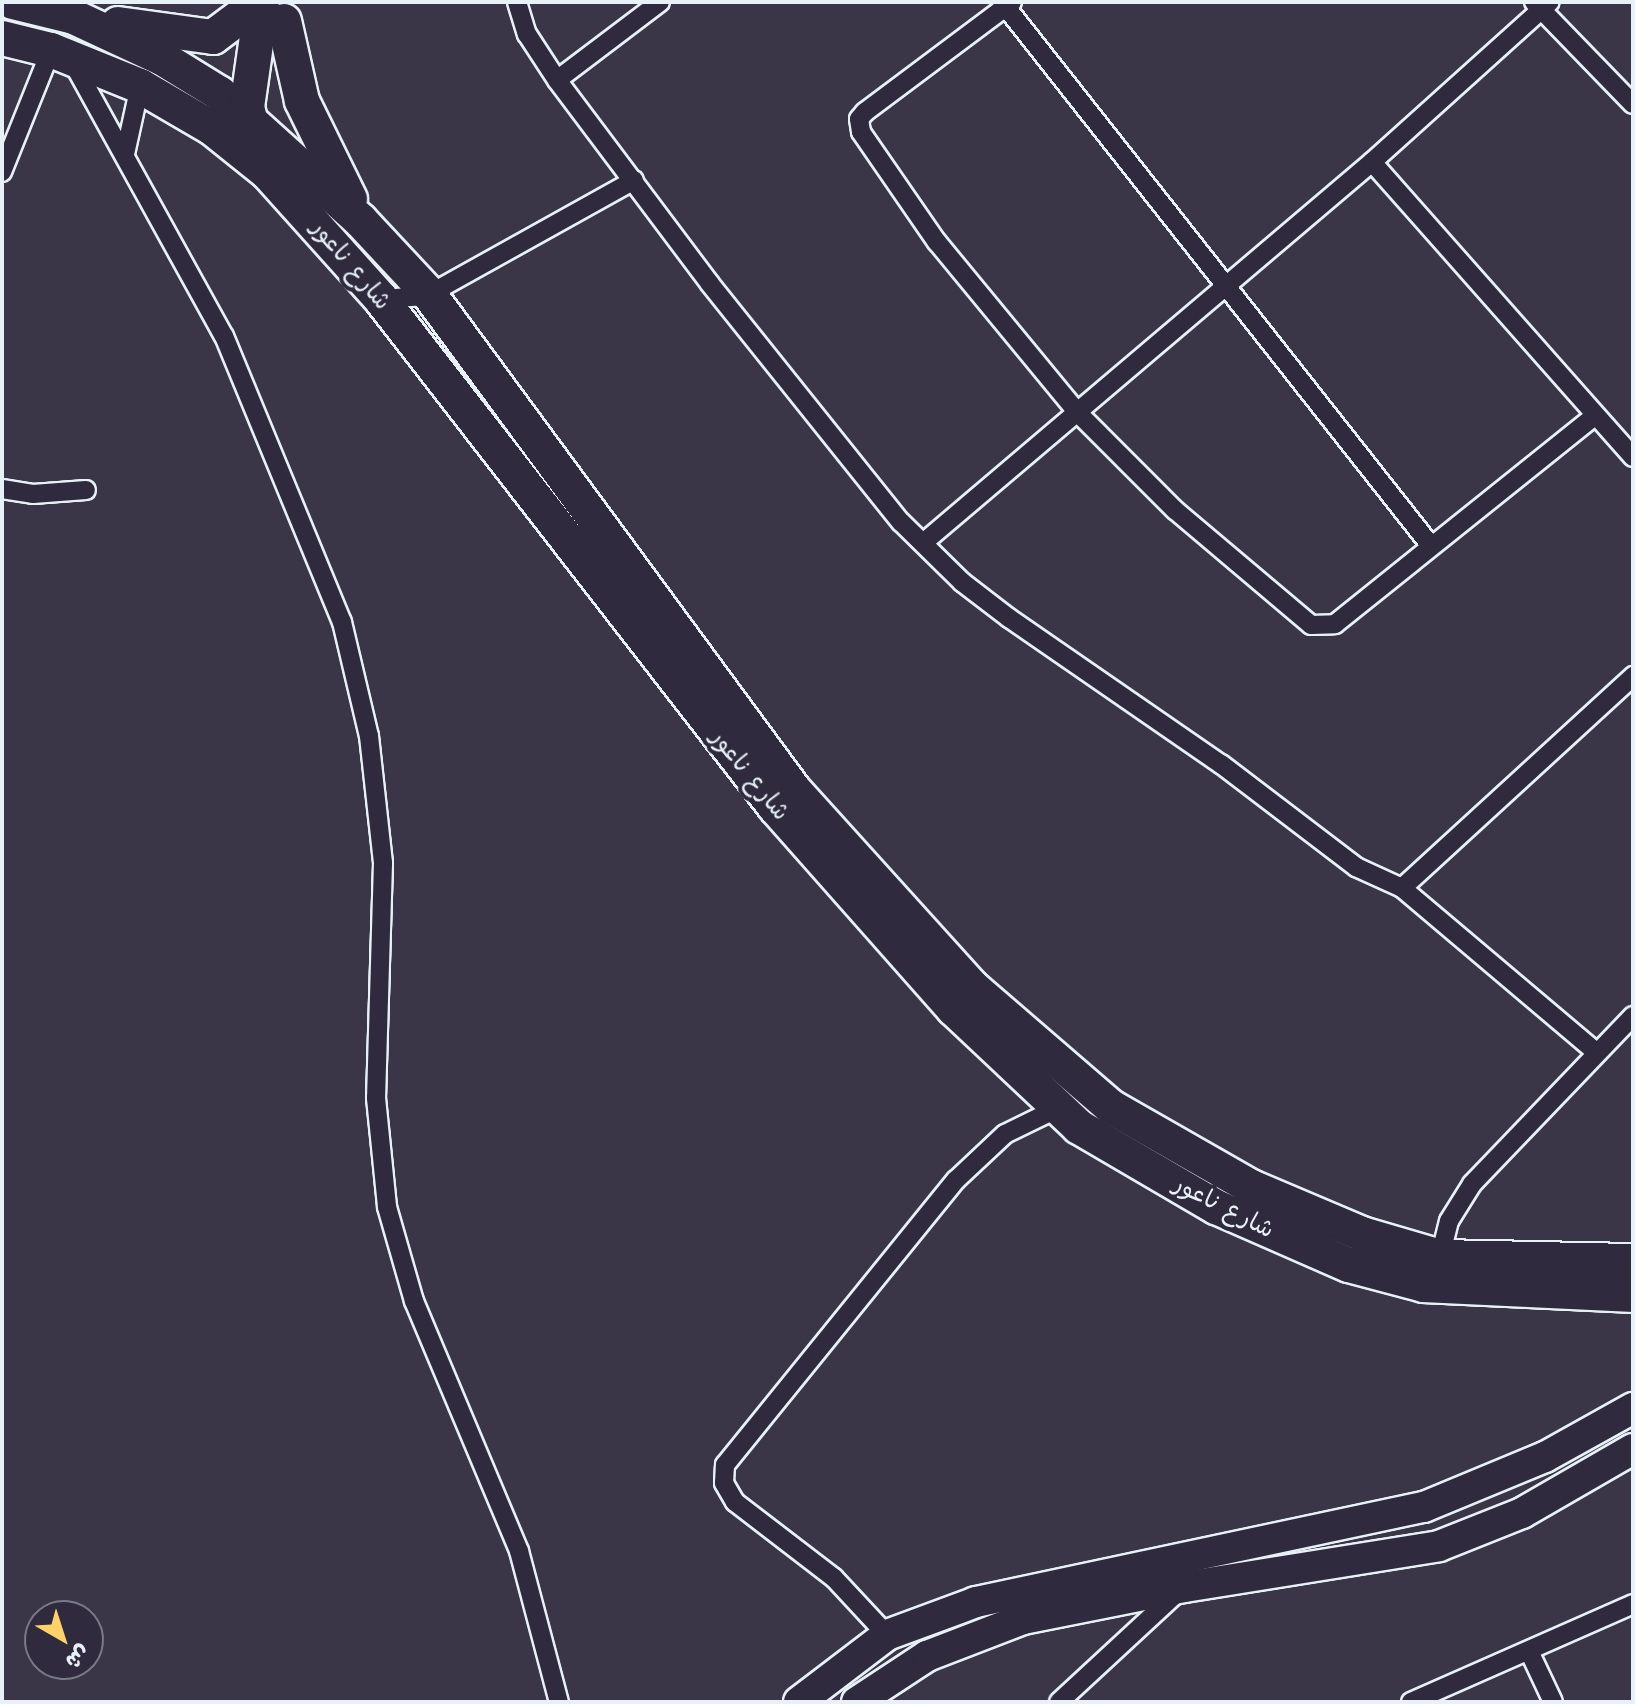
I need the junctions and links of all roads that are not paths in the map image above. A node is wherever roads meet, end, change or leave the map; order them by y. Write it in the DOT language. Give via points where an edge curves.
graph roads {
  1 [pos="13,2"];
  2 [pos="517,2"];
  3 [pos="660,2"];
  4 [pos="1006,3"];
  5 [pos="1541,5"];
  6 [pos="274,7"];
  7 [pos="74,17"];
  8 [pos="2,38"];
  9 [pos="60,54"];
  10 [pos="557,80"];
  11 [pos="140,86"];
  12 [pos="1633,104"];
  13 [pos="247,115"];
  14 [pos="212,128"];
  15 [pos="125,154"];
  16 [pos="1372,162"];
  17 [pos="2,172"];
  18 [pos="268,173"];
  19 [pos="634,180"];
  20 [pos="361,221"];
  21 [pos="1225,288"];
  22 [pos="429,294"];
  23 [pos="381,299"];
  24 [pos="1079,414"];
  25 [pos="1595,416"];
  26 [pos="1633,457"];
  27 [pos="2,489"];
  28 [pos="86,490"];
  29 [pos="923,543"];
  30 [pos="1431,546"];
  31 [pos="1633,676"];
  32 [pos="1402,888"];
  33 [pos="1633,1016"];
  34 [pos="1595,1051"];
  35 [pos="1058,1108"];
  36 [pos="1362,1234"];
  37 [pos="1440,1257"];
  38 [pos="1633,1261"];
  39 [pos="1349,1265"];
  40 [pos="1633,1295"];
  41 [pos="1633,1408"];
  42 [pos="1633,1449"];
  43 [pos="1451,1497"];
  44 [pos="1397,1515"];
  45 [pos="1462,1538"];
  46 [pos="1401,1555"];
  47 [pos="1184,1587"];
  48 [pos="1633,1604"];
  49 [pos="887,1635"];
  50 [pos="1529,1651"];
  51 [pos="559,1702"];
  52 [pos="799,1702"];
  53 [pos="857,1702"];
  54 [pos="1059,1702"];
  55 [pos="1411,1702"];
  56 [pos="1553,1702"];
  1 -- 7 [label="highway, شارع ناعور"];
  2 -- 10 [label="street" via="527,34"];
  3 -- 10 [label="street"];
  4 -- 21 [label="street"];
  4 -- 24 [label="street" via="865,112 859,123 910,206"];
  5 -- 12 [label="street"];
  5 -- 16 [label="street"];
  6 -- 7 [label="highway" via="213,37"];
  6 -- 13 [label="highway"];
  6 -- 20 [label="highway" via="302,101"];
  7 -- 13 [label="highway, شارع ناعور" via="162,58"];
  8 -- 9 [label="highway, شارع ناعور"];
  9 -- 11 [label="highway, شارع ناعور"];
  9 -- 15 [label="street"];
  9 -- 17 [label="street"];
  10 -- 19 [label="street"];
  11 -- 14 [label="highway, شارع ناعور"];
  11 -- 15 [label="street"];
  13 -- 14 [label="highway"];
  13 -- 18 [label="highway"];
  13 -- 20 [label="highway, شارع ناعور"];
  14 -- 18 [label="highway, شارع ناعور"];
  15 -- 51 [label="street" via="224,336 261,418 354,664 369,736 383,863 376,1098 387,1207 414,1301 519,1551"];
  16 -- 21 [label="street"];
  16 -- 25 [label="street"];
  18 -- 23 [label="highway, شارع ناعور"];
  19 -- 22 [label="street"];
  19 -- 29 [label="street" via="880,498"];
  20 -- 22 [label="highway, شارع ناعور"];
  21 -- 24 [label="street"];
  21 -- 30 [label="street"];
  22 -- 23 [label="street"];
  22 -- 36 [label="highway, شارع ناعور" via="794,790 972,987 1111,1107 1251,1187"];
  23 -- 35 [label="highway, شارع ناعور" via="776,808 954,1009"];
  24 -- 29 [label="street"];
  24 -- 30 [label="street" via="1175,510 1318,629 1335,624"];
  25 -- 26 [label="street"];
  25 -- 30 [label="street"];
  27 -- 28 [label="street" via="33,494"];
  29 -- 32 [label="street" via="962,582 1046,645 1221,764 1356,867"];
  31 -- 32 [label="street"];
  32 -- 34 [label="street"];
  33 -- 34 [label="street"];
  34 -- 37 [label="street" via="1458,1203"];
  35 -- 39 [label="highway, شارع ناعور" via="1079,1127 1216,1207"];
  35 -- 49 [label="street" via="1005,1134 956,1180 725,1465 724,1483 735,1502 834,1578"];
  36 -- 37 [label="highway, شارع ناعور"];
  36 -- 39 [label="highway"];
  37 -- 38 [label="highway, شارع ناعور"];
  39 -- 40 [label="highway, شارع ناعور" via="1424,1285"];
  41 -- 43 [label="main road" via="1545,1457"];
  42 -- 45 [label="main road" via="1522,1513"];
  43 -- 44 [label="main road"];
  43 -- 45 [label="main road"];
  44 -- 46 [label="main road"];
  44 -- 49 [label="main road" via="976,1602"];
  45 -- 46 [label="main road"];
  46 -- 47 [label="main road"];
  47 -- 53 [label="main road" via="1023,1619 927,1656"];
  47 -- 54 [label="street"];
  48 -- 50 [label="street"];
  49 -- 52 [label="main road"];
  50 -- 55 [label="street"];
  50 -- 56 [label="street"];
}
